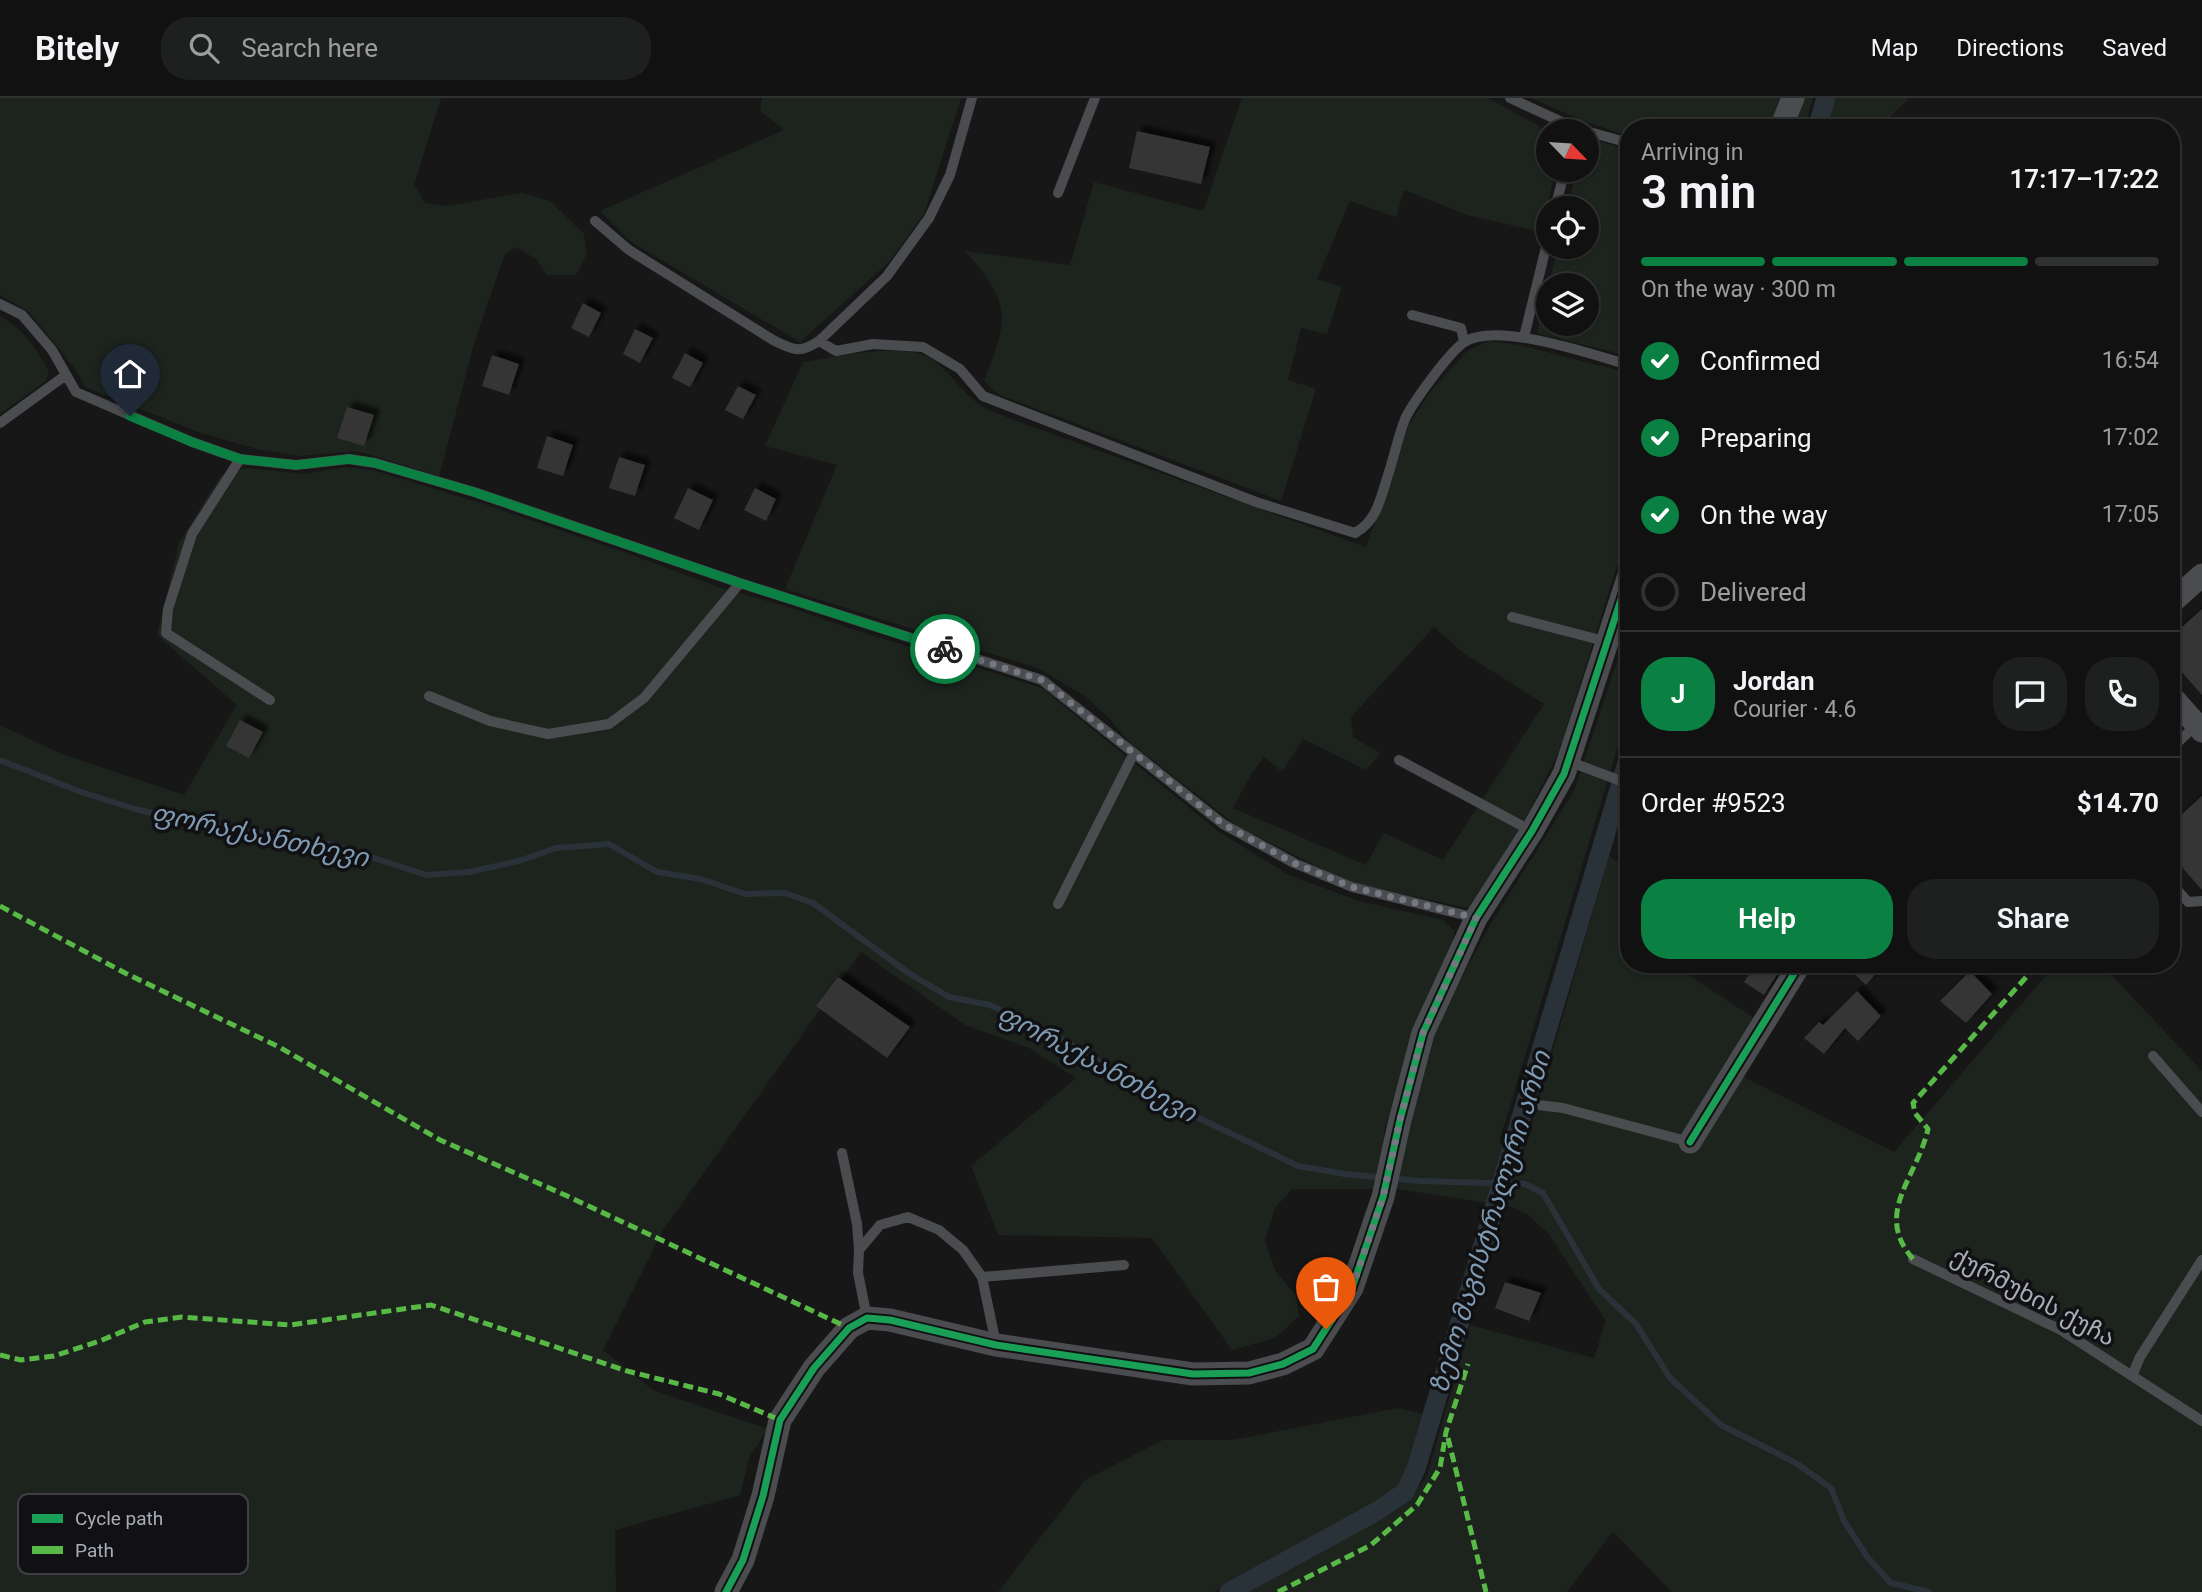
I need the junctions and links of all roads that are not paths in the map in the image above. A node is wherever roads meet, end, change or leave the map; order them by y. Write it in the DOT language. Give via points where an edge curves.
graph roads {
  1 [pos="972,98"];
  2 [pos="1095,98"];
  3 [pos="1510,98"];
  4 [pos="1794,98"];
  5 [pos="1552,119"];
  6 [pos="1785,119"];
  7 [pos="1600,136"];
  8 [pos="1620,141"];
  9 [pos="1058,193"];
  10 [pos="595,221"];
  11 [pos="1543,259"];
  12 [pos="0,304"];
  13 [pos="1412,315"];
  14 [pos="1524,337"];
  15 [pos="819,341"];
  16 [pos="1464,342"];
  17 [pos="1620,363"];
  18 [pos="66,375"];
  19 [pos="0,423"];
  20 [pos="240,459"];
  21 [pos="2202,575"];
  22 [pos="740,583"];
  23 [pos="2180,595"];
  24 [pos="1620,604"];
  25 [pos="1512,617"];
  26 [pos="1608,642"];
  27 [pos="429,696"];
  28 [pos="270,700"];
  29 [pos="2180,705"];
  30 [pos="2200,725"];
  31 [pos="2180,741"];
  32 [pos="1134,753"];
  33 [pos="1399,760"];
  34 [pos="1576,763"];
  35 [pos="1620,780"];
  36 [pos="1532,831"];
  37 [pos="2180,893"];
  38 [pos="2202,901"];
  39 [pos="1058,904"];
  40 [pos="1476,918"];
  41 [pos="1794,973"];
  42 [pos="2153,1056"];
  43 [pos="1538,1105"];
  44 [pos="2202,1112"];
  45 [pos="1690,1142"];
  46 [pos="842,1153"];
  47 [pos="859,1250"];
  48 [pos="1913,1259"];
  49 [pos="2202,1260"];
  50 [pos="1124,1265"];
  51 [pos="982,1277"];
  52 [pos="867,1318"];
  53 [pos="996,1345"];
  54 [pos="2132,1376"];
  55 [pos="2202,1421"];
  56 [pos="726,1592"];
  1 -- 15 [label="lane" via="950,175 929,218 887,275"];
  2 -- 9 [label="lane"];
  3 -- 5 [label="lane"];
  4 -- 6 [label="street"];
  7 -- 8 [label="lane"];
  10 -- 15 [label="lane" via="629,250 773,340 795,351"];
  11 -- 14 [label="lane"];
  12 -- 18 [label="lane" via="22,315"];
  13 -- 16 [label="lane" via="1461,328"];
  14 -- 16 [label="lane" via="1486,336"];
  14 -- 17 [label="lane"];
  15 -- 16 [label="lane" via="836,351 873,344 923,346 960,369 983,396 1256,502 1355,533 1365,528 1377,509 1406,417"];
  18 -- 19 [label="lane"];
  18 -- 20 [label="lane" via="76,392"];
  20 -- 22 [label="lane" via="296,465 349,459 375,463"];
  20 -- 28 [label="lane" via="191,534 168,609 166,633"];
  21 -- 23 [label="street"];
  22 -- 27 [label="lane" via="644,698 609,724 548,734 490,721"];
  22 -- 32 [label="lane" via="1042,680"];
  24 -- 26 [label="street"];
  25 -- 26 [label="lane"];
  26 -- 34 [label="street"];
  29 -- 30 [label="street"];
  30 -- 31 [label="lane"];
  32 -- 39 [label="lane"];
  32 -- 40 [label="lane" via="1223,824 1294,863 1352,887"];
  33 -- 36 [label="lane"];
  34 -- 35 [label="lane"];
  34 -- 36 [label="street" via="1564,774"];
  36 -- 40 [label="street"];
  37 -- 38 [label="lane" via="2188,902"];
  40 -- 53 [label="street" via="1423,1033 1383,1197 1352,1288 1312,1349 1283,1364 1249,1373 1194,1374"];
  41 -- 45 [label="street"];
  42 -- 44 [label="lane"];
  43 -- 45 [label="lane"];
  46 -- 47 [label="lane"];
  47 -- 51 [label="lane" via="880,1225 908,1217 939,1230 963,1250"];
  47 -- 52 [label="lane" via="858,1273"];
  48 -- 54 [label="lane, ქურმუხის ქუჩა" via="2062,1330"];
  49 -- 54 [label="lane"];
  50 -- 51 [label="lane"];
  51 -- 53 [label="lane"];
  52 -- 53 [label="street"];
  52 -- 56 [label="street" via="849,1328 814,1368 780,1420 743,1560"];
  54 -- 55 [label="lane, ქურმუხის ქუჩა"];
}
